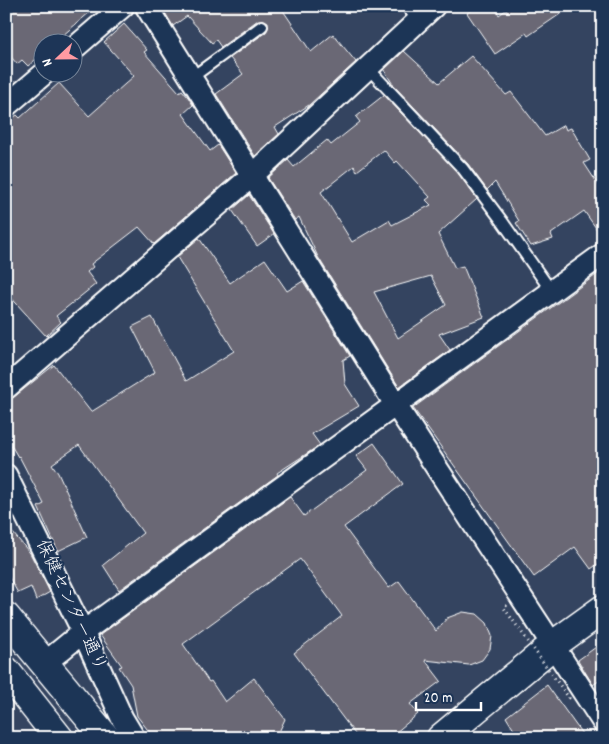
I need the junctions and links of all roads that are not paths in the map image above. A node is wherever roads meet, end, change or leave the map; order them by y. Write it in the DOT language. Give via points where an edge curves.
graph roads {
  1 [pos="124,6"];
  2 [pos="146,6"];
  3 [pos="434,6"];
  4 [pos="412,14"];
  5 [pos="262,26"];
  6 [pos="82,42"];
  7 [pos="367,67"];
  8 [pos="191,78"];
  9 [pos="34,82"];
  10 [pos="6,106"];
  11 [pos="252,175"];
  12 [pos="603,254"];
  13 [pos="552,292"];
  14 [pos="6,388"];
  15 [pos="395,404"];
  16 [pos="6,474"];
  17 [pos="603,609"];
  18 [pos="6,617"];
  19 [pos="83,632"];
  20 [pos="553,645"];
  21 [pos="46,663"];
  22 [pos="10,683"];
  23 [pos="603,722"];
  24 [pos="59,738"];
  25 [pos="106,738"];
  26 [pos="134,738"];
  27 [pos="441,738"];
  1 -- 6 [label="street"];
  2 -- 8 [label="street"];
  3 -- 4 [label="street"];
  4 -- 7 [label="street"];
  5 -- 8 [label="lane"];
  7 -- 11 [label="street"];
  7 -- 13 [label="lane" via="463,169"];
  8 -- 11 [label="street"];
  9 -- 10 [label="street"];
  11 -- 14 [label="street"];
  11 -- 15 [label="street"];
  12 -- 13 [label="street"];
  13 -- 15 [label="street"];
  15 -- 19 [label="street"];
  15 -- 20 [label="street"];
  16 -- 19 [label="street, 保健センター通り"];
  17 -- 20 [label="main road"];
  18 -- 21 [label="main road"];
  19 -- 21 [label="street"];
  19 -- 26 [label="street, 保健センター通り"];
  20 -- 23 [label="street"];
  20 -- 27 [label="main road"];
  21 -- 25 [label="main road"];
  22 -- 24 [label="main road"];
}
